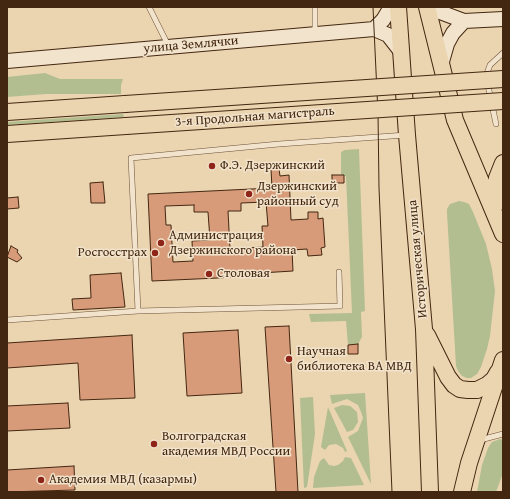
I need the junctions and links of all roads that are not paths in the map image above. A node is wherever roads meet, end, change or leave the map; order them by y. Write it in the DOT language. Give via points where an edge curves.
graph roads {
  1 [pos="149,7"];
  2 [pos="314,7"];
  3 [pos="391,7"];
  4 [pos="398,7"];
  5 [pos="427,7"];
  6 [pos="434,7"];
  7 [pos="503,18"];
  8 [pos="464,21"];
  9 [pos="374,29"];
  10 [pos="315,34"];
  11 [pos="169,47"];
  12 [pos="402,53"];
  13 [pos="503,53"];
  14 [pos="7,61"];
  15 [pos="441,65"];
  16 [pos="503,79"];
  17 [pos="503,101"];
  18 [pos="7,112"];
  19 [pos="496,124"];
  20 [pos="7,134"];
  21 [pos="407,135"];
  22 [pos="503,163"];
  23 [pos="494,211"];
  24 [pos="503,234"];
  25 [pos="339,272"];
  26 [pos="138,311"];
  27 [pos="7,320"];
  28 [pos="424,329"];
  29 [pos="502,363"];
  30 [pos="503,434"];
  31 [pos="477,441"];
  32 [pos="430,492"];
  33 [pos="462,492"];
  1 -- 11 [label="lane"];
  2 -- 10 [label="lane"];
  3 -- 9 [label="main road"];
  4 -- 12 [label="highway, Историческая улица"];
  5 -- 15 [label="highway"];
  6 -- 8 [label="main road"];
  7 -- 8 [label="main road"];
  8 -- 15 [label="main road" via="450,38"];
  9 -- 10 [label="main road, улица Землячки"];
  9 -- 12 [label="main road" via="388,36"];
  10 -- 11 [label="main road, улица Землячки"];
  11 -- 14 [label="main road, улица Землячки"];
  12 -- 21 [label="highway, Историческая улица"];
  13 -- 19 [label="lane" via="490,66 486,76"];
  15 -- 23 [label="highway" via="455,120"];
  16 -- 18 [label="highway, 3-я Продольная магистраль, bridge"];
  17 -- 20 [label="highway, 3-я Продольная магистраль, bridge"];
  21 -- 26 [label="lane" via="131,158"];
  21 -- 28 [label="highway, Историческая улица"];
  22 -- 23 [label="highway" via="495,187"];
  23 -- 24 [label="highway"];
  25 -- 26 [label="lane" via="340,306"];
  26 -- 27 [label="lane"];
  28 -- 29 [label="highway" via="448,377 460,389 478,390 487,385 494,379"];
  28 -- 32 [label="highway, Историческая улица"];
  29 -- 31 [label="highway"];
  30 -- 31 [label="lane"];
  31 -- 33 [label="highway"];
}
